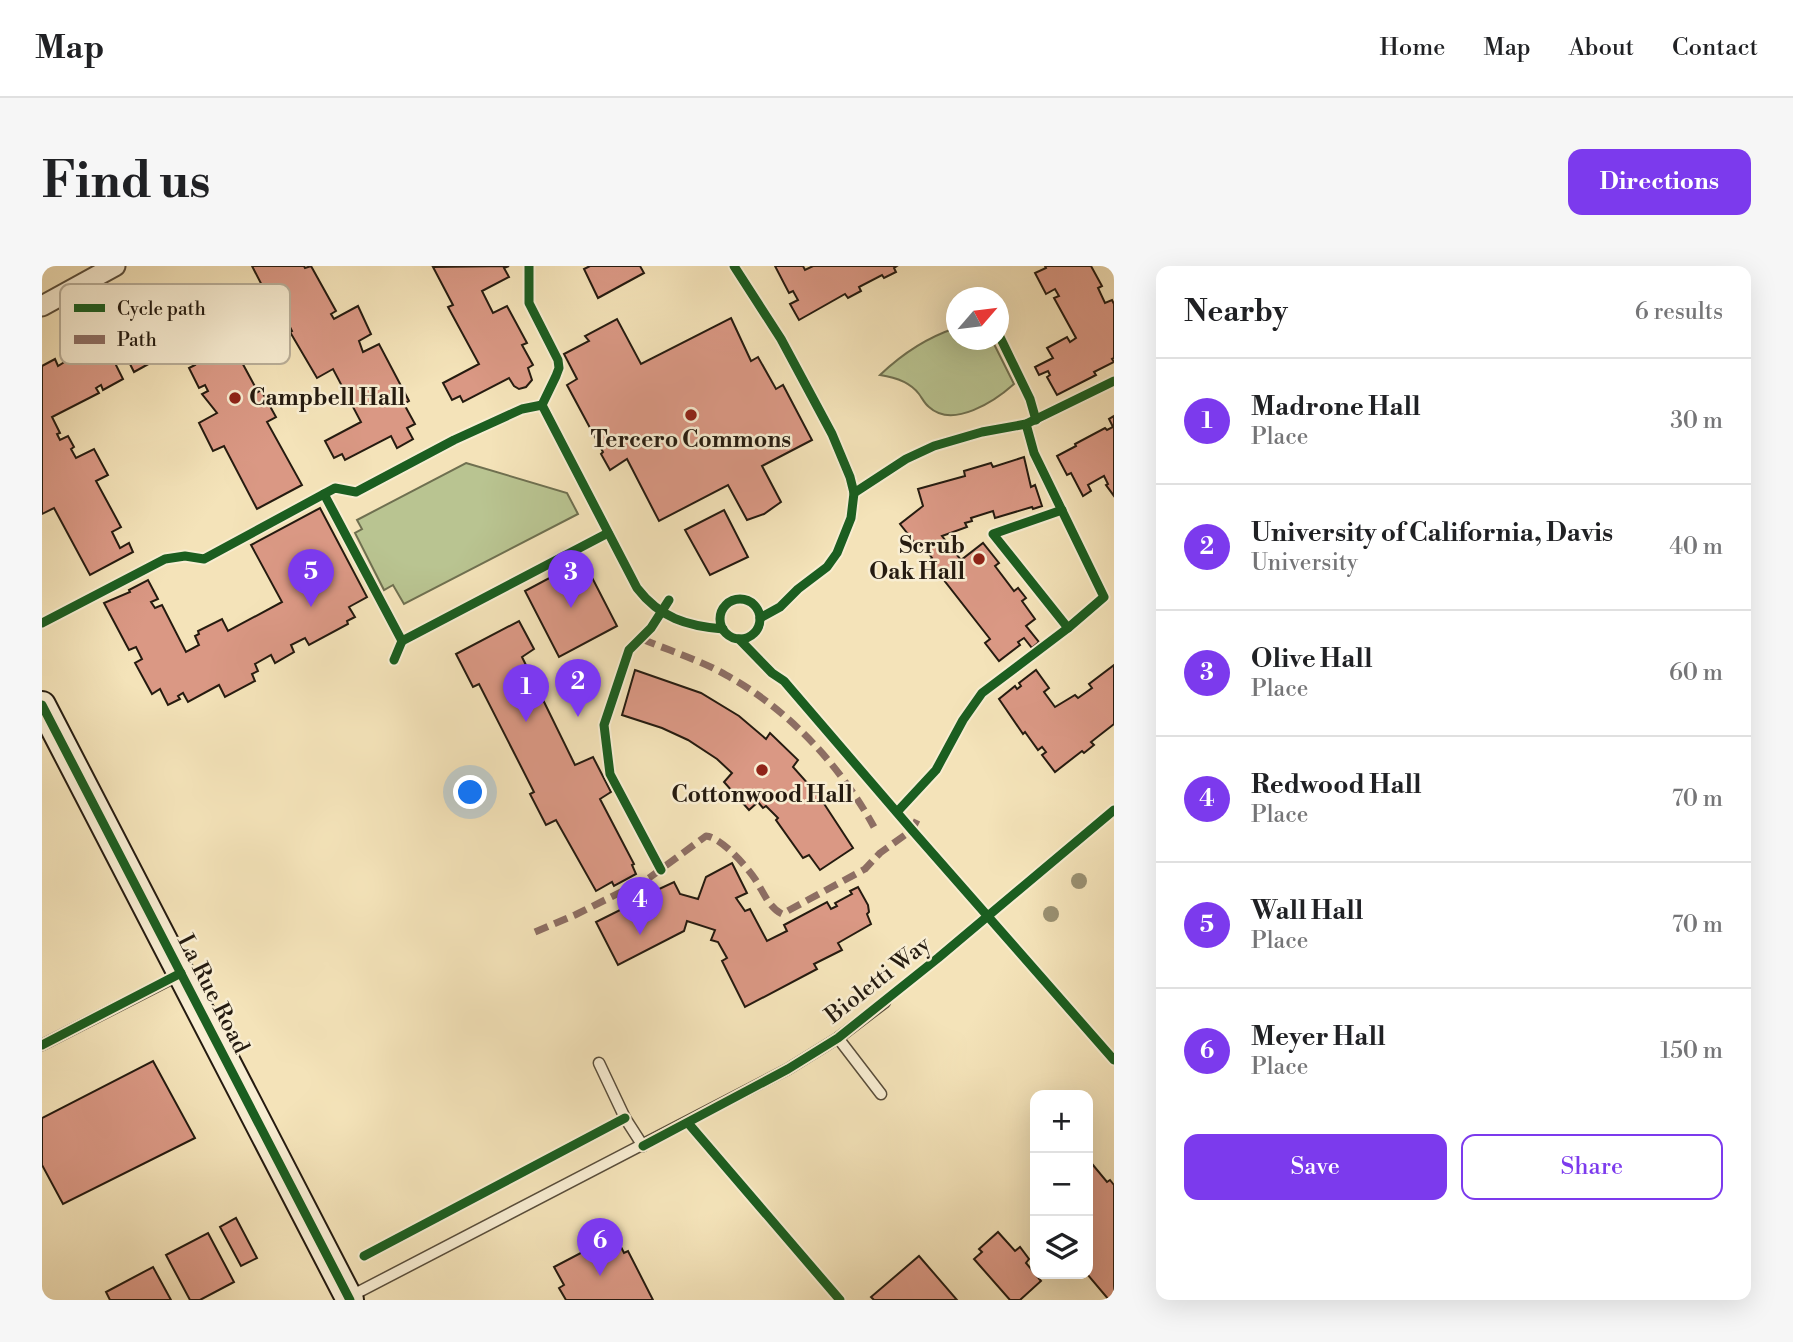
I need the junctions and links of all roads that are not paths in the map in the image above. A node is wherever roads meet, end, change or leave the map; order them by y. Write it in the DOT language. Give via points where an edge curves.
graph roads {
  1 [pos="115,266"];
  2 [pos="82,284"];
  3 [pos="60,296"];
  4 [pos="42,306"];
  5 [pos="42,705"];
  6 [pos="181,974"];
  7 [pos="885,1002"];
  8 [pos="838,1038"];
  9 [pos="42,1045"];
  10 [pos="599,1062"];
  11 [pos="881,1094"];
  12 [pos="643,1146"];
  13 [pos="349,1299"];
  1 -- 2 [label="street"];
  3 -- 4 [label="street"];
  5 -- 6 [label="street, La Rue Road"];
  6 -- 9 [label="lane"];
  6 -- 13 [label="street, La Rue Road"];
  7 -- 8 [label="lane, Bioletti Way"];
  8 -- 11 [label="lane"];
  8 -- 12 [label="lane, Bioletti Way"];
  10 -- 12 [label="lane"];
  12 -- 13 [label="lane, Bioletti Way"];
}
